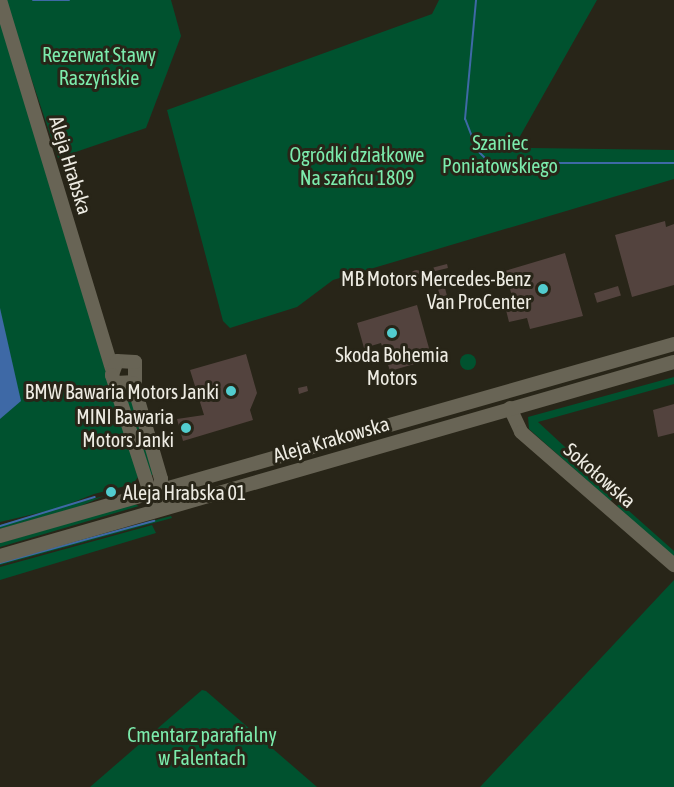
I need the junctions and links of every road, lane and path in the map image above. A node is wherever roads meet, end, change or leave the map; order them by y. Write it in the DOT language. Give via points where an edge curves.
graph roads {
  1 [pos="0,0"];
  2 [pos="674,344"];
  3 [pos="674,362"];
  4 [pos="117,363"];
  5 [pos="116,383"];
  6 [pos="133,383"];
  7 [pos="510,408"];
  8 [pos="184,484"];
  9 [pos="154,492"];
  10 [pos="176,506"];
  11 [pos="160,511"];
  12 [pos="0,536"];
  13 [pos="0,556"];
  14 [pos="674,565"];
  1 -- 4 [label="main road, Aleja Hrabska" via="104,342"];
  2 -- 8 [label="main road, Aleja Krakowska"];
  3 -- 7 [label="main road, Aleja Krakowska"];
  4 -- 5 [label="main road"];
  4 -- 6 [label="main road" via="138,368"];
  5 -- 6 [label="main road"];
  5 -- 9 [label="main road"];
  6 -- 9 [label="main road"];
  7 -- 10 [label="main road, Aleja Krakowska"];
  7 -- 14 [label="main road, Sokołowska" via="520,432"];
  8 -- 9 [label="main road, Aleja Krakowska"];
  8 -- 10 [label="main road" via="173,495"];
  9 -- 11 [label="main road"];
  9 -- 12 [label="main road, Aleja Krakowska"];
  10 -- 11 [label="main road, Aleja Krakowska"];
  11 -- 13 [label="main road, Aleja Krakowska"];
}
